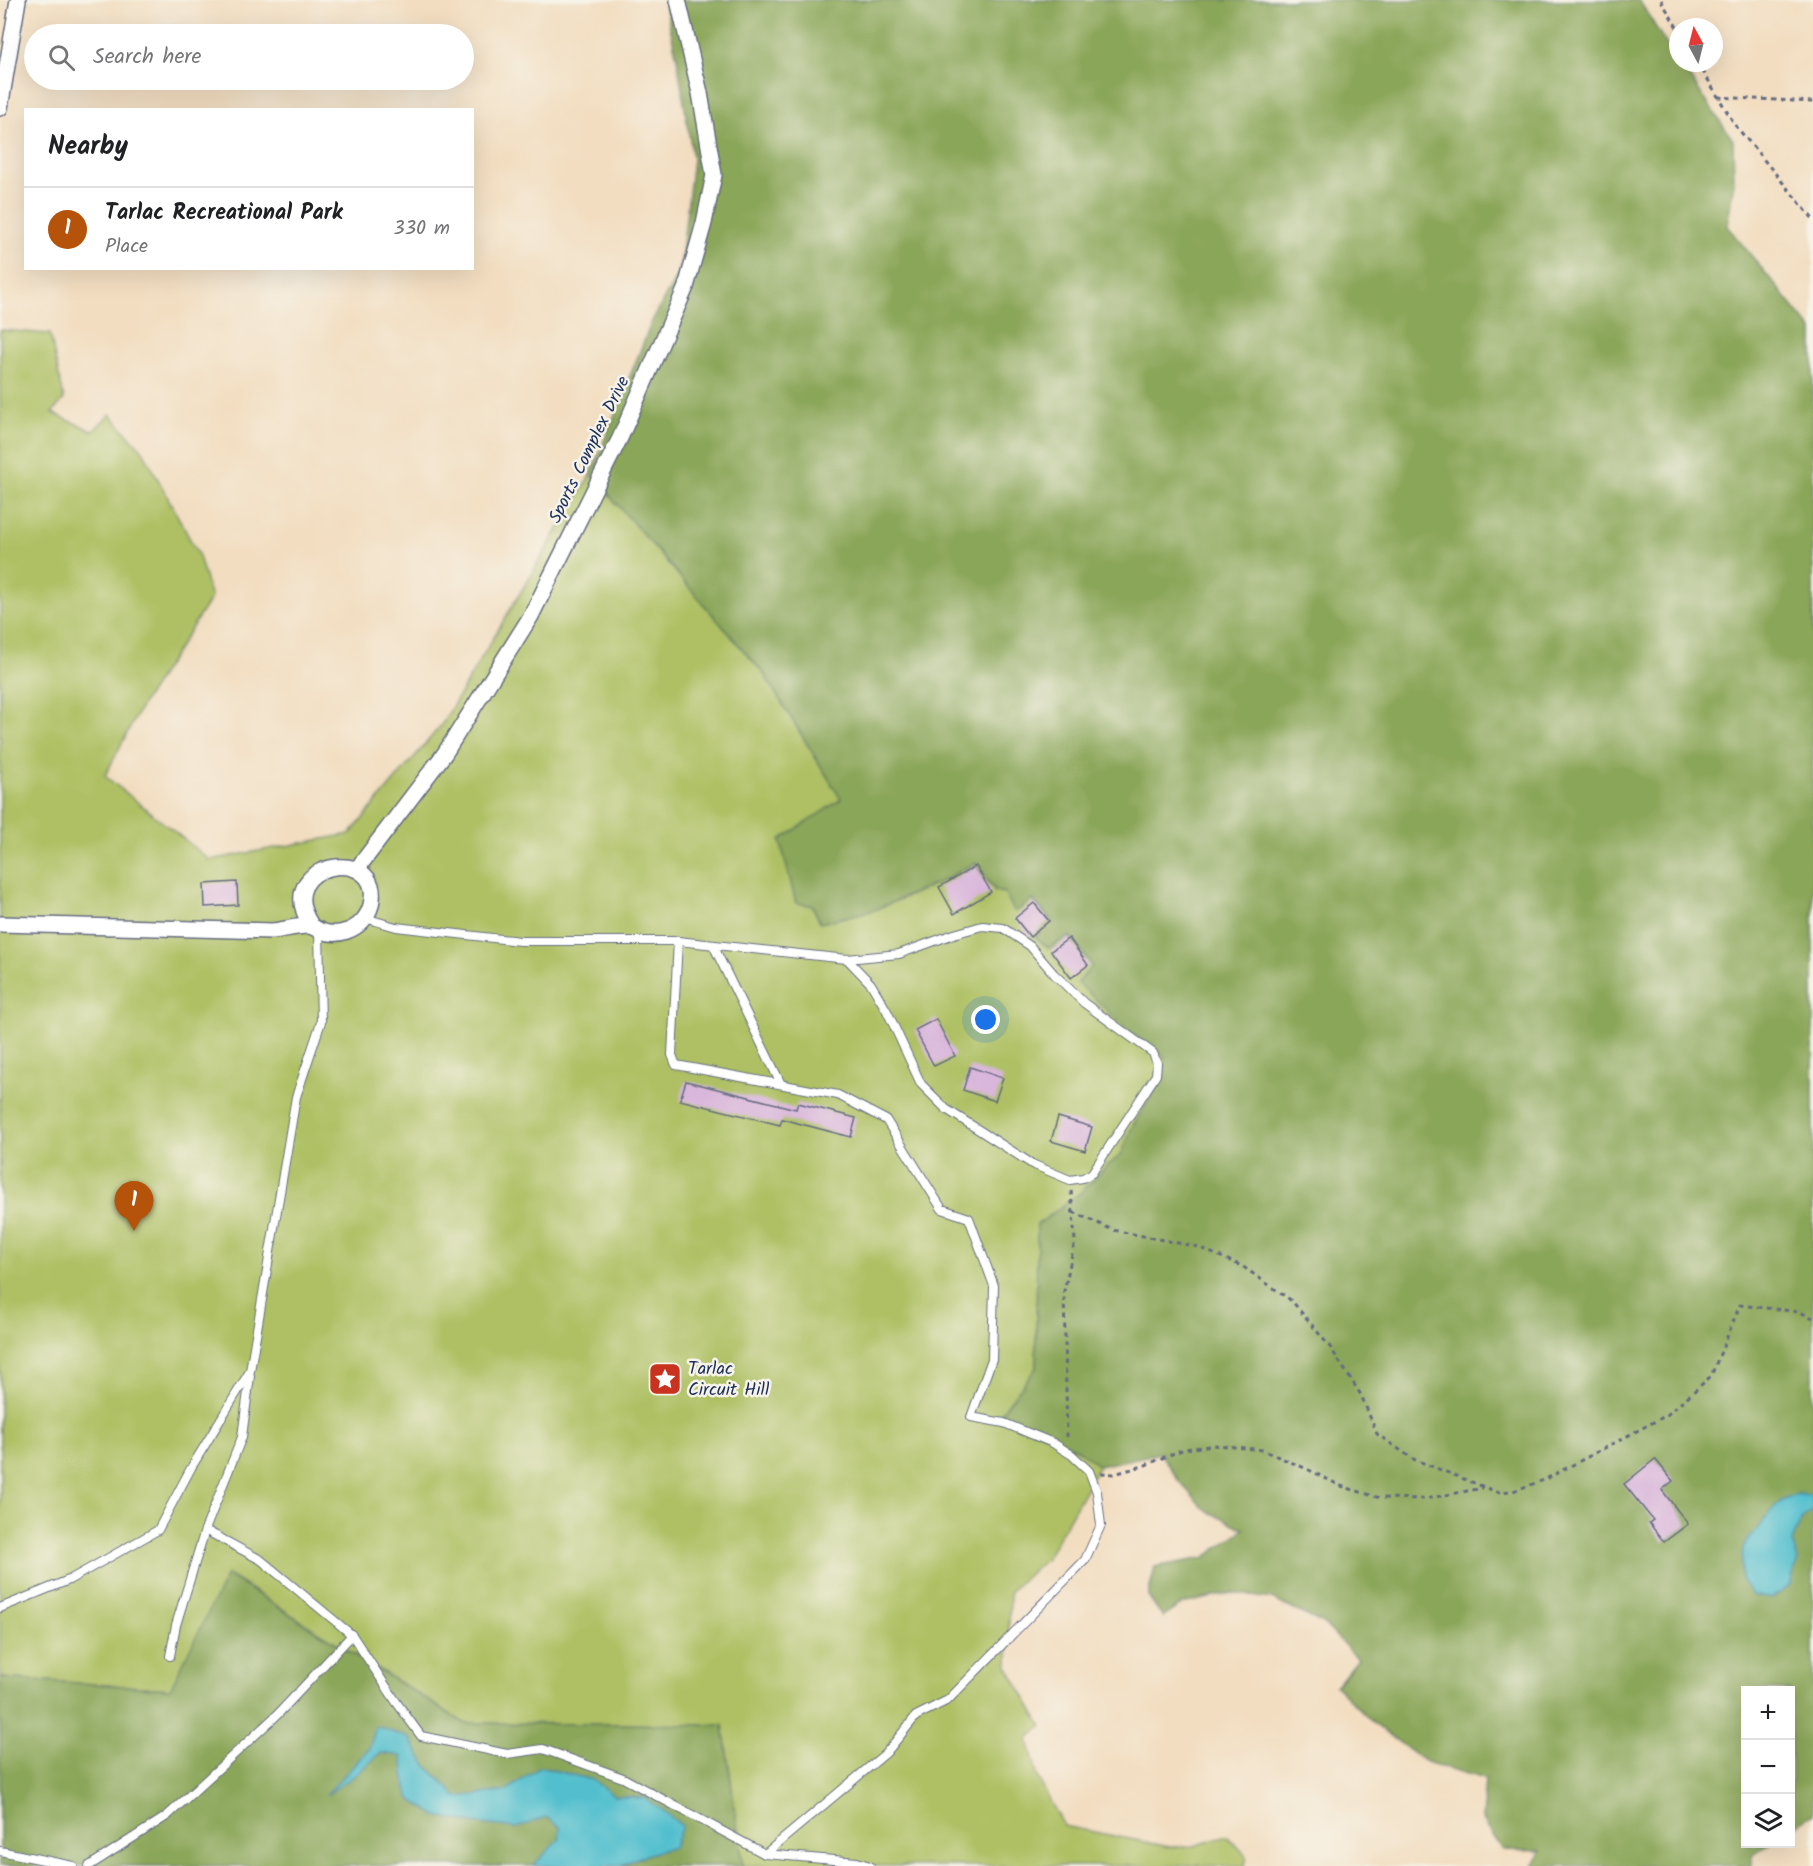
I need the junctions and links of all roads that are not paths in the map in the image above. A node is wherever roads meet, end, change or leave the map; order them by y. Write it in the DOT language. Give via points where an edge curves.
graph roads {
  1 [pos="18,0"];
  2 [pos="678,0"];
  3 [pos="0,108"];
  4 [pos="357,869"];
  5 [pos="365,918"];
  6 [pos="0,924"];
  7 [pos="315,928"];
  8 [pos="678,941"];
  9 [pos="713,945"];
  10 [pos="847,959"];
  11 [pos="781,1084"];
  12 [pos="250,1371"];
  13 [pos="205,1530"];
  14 [pos="0,1608"];
  15 [pos="352,1635"];
  16 [pos="170,1656"];
  17 [pos="0,1851"];
  18 [pos="765,1854"];
  19 [pos="73,1866"];
  20 [pos="89,1866"];
  21 [pos="870,1866"];
  1 -- 3 [label="street"];
  2 -- 4 [label="street, Sports Complex Drive" via="714,174 686,287 620,438 531,616 444,753"];
  4 -- 5 [label="street" via="372,891"];
  4 -- 7 [label="street" via="335,866 310,879 304,889 302,907"];
  5 -- 7 [label="street" via="358,926 339,933"];
  5 -- 8 [label="lane" via="396,927 520,941"];
  6 -- 7 [label="street" via="272,931"];
  7 -- 12 [label="lane" via="321,1022 296,1097"];
  8 -- 9 [label="lane"];
  8 -- 11 [label="lane" via="672,1055 676,1065"];
  9 -- 10 [label="lane"];
  9 -- 11 [label="lane"];
  10 -- 10 [label="lane" via="899,954 982,926 1003,927 1030,946 1084,1003 1153,1053 1156,1075 1092,1173 1070,1180 1032,1164 946,1109 921,1084 877,993"];
  11 -- 18 [label="lane" via="838,1095 886,1120 942,1209 969,1218 994,1286 992,1359 971,1417 1004,1423 1072,1455 1089,1471 1097,1492 1101,1525 1085,1560 948,1700 916,1716 886,1753"];
  12 -- 13 [label="lane" via="242,1437"];
  12 -- 14 [label="lane" via="158,1530 69,1580"];
  13 -- 15 [label="lane" via="261,1560"];
  13 -- 16 [label="lane"];
  15 -- 18 [label="lane" via="421,1736 507,1754 543,1749 623,1778"];
  15 -- 20 [label="lane" via="278,1714 167,1816"];
  17 -- 19 [label="lane"];
  18 -- 21 [label="lane"];
}
